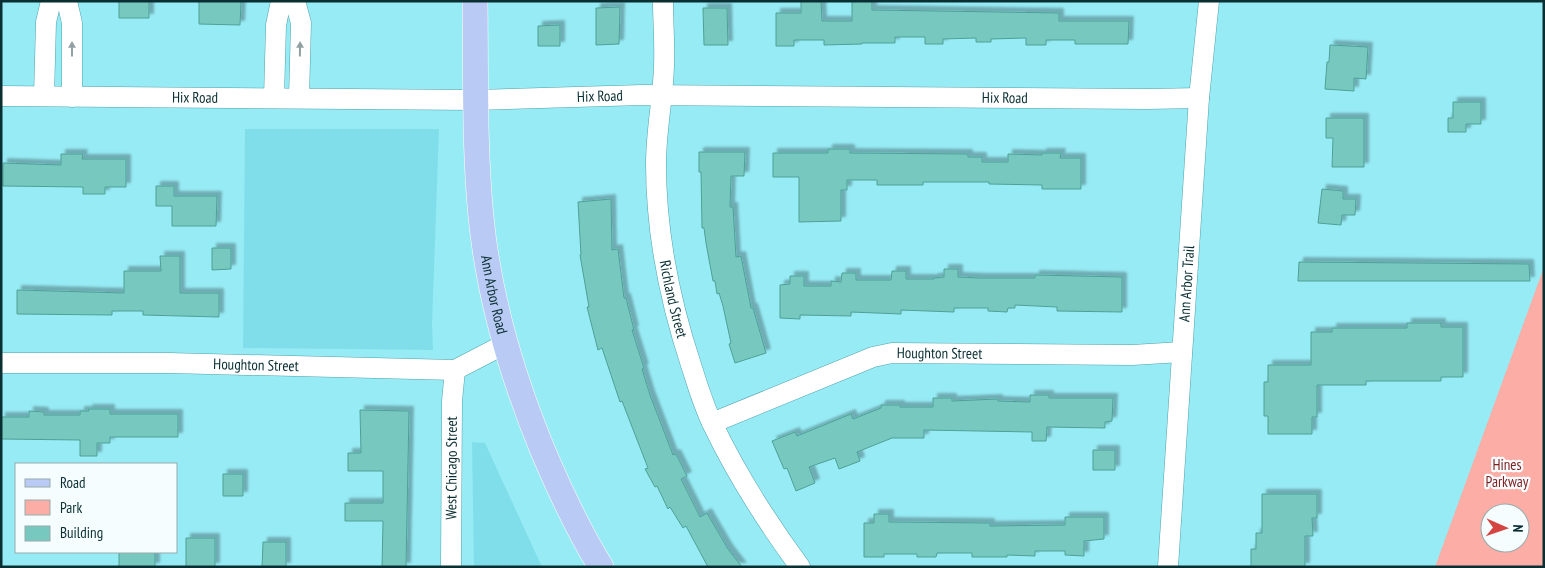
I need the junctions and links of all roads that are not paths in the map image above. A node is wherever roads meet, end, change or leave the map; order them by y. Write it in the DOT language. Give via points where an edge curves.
graph roads {
  1 [pos="51,1"];
  2 [pos="67,1"];
  3 [pos="281,1"];
  4 [pos="295,1"];
  5 [pos="475,1"];
  6 [pos="663,1"];
  7 [pos="1209,1"];
  8 [pos="1,96"];
  9 [pos="44,96"];
  10 [pos="662,96"];
  11 [pos="72,97"];
  12 [pos="274,98"];
  13 [pos="299,98"];
  14 [pos="1199,98"];
  15 [pos="476,100"];
  16 [pos="505,344"];
  17 [pos="1182,352"];
  18 [pos="1,363"];
  19 [pos="455,370"];
  20 [pos="712,423"];
  21 [pos="452,567"];
  22 [pos="600,567"];
  23 [pos="800,567"];
  24 [pos="1168,567"];
  1 -- 9 [label="street" via="46,22"];
  11 -- 2 [label="street, one-way" via="72,22"];
  3 -- 12 [label="street" via="276,25"];
  13 -- 4 [label="street, one-way" via="301,22"];
  5 -- 15 [label="main road, Ann Arbor Road"];
  6 -- 10 [label="street, Richland Street"];
  7 -- 14 [label="street, Ann Arbor Trail"];
  8 -- 9 [label="street, Hix Road"];
  9 -- 11 [label="street, Hix Road"];
  10 -- 14 [label="street, Hix Road"];
  10 -- 15 [label="street, Hix Road"];
  10 -- 20 [label="street, Richland Street" via="656,164 664,255 682,339"];
  11 -- 12 [label="street, Hix Road"];
  12 -- 13 [label="street, Hix Road"];
  13 -- 15 [label="street, Hix Road"];
  14 -- 17 [label="street, Ann Arbor Trail"];
  15 -- 16 [label="main road, Ann Arbor Road" via="481,220"];
  16 -- 19 [label="street, Houghton Street"];
  16 -- 22 [label="main road, Ann Arbor Road" via="524,406 562,495"];
  17 -- 20 [label="street, Houghton Street" via="1132,355 892,353 873,357"];
  17 -- 24 [label="street, Ann Arbor Trail"];
  18 -- 19 [label="street, Houghton Street" via="169,363"];
  19 -- 21 [label="street, West Chicago Street" via="452,401"];
  20 -- 23 [label="street, Richland Street" via="744,485"];
}
